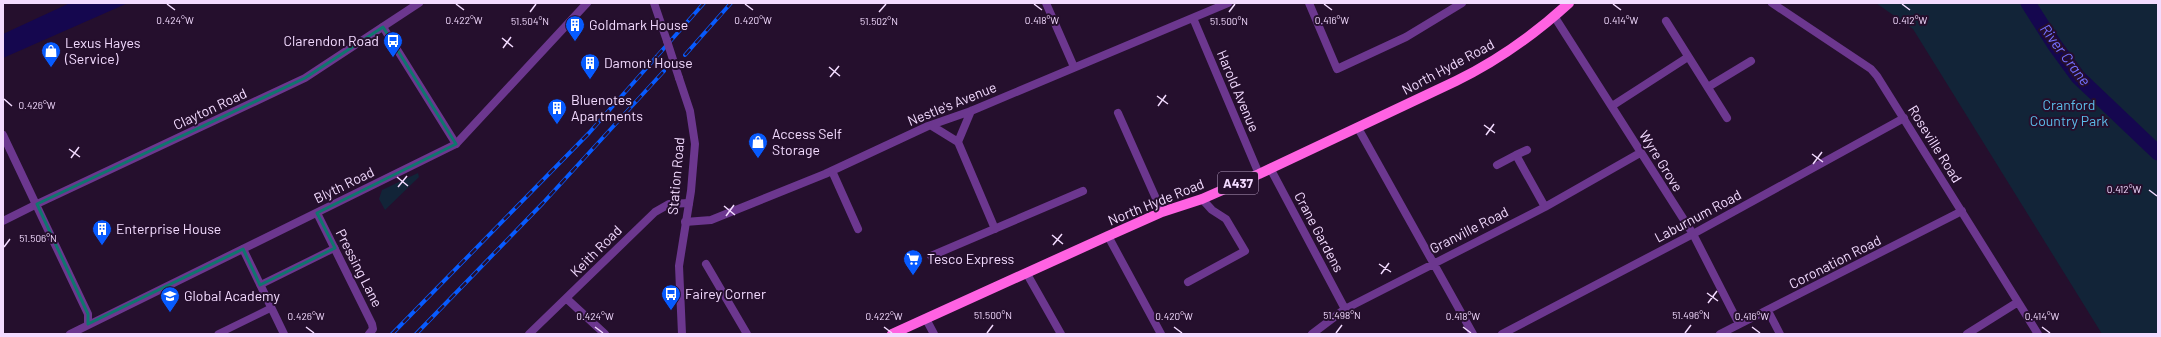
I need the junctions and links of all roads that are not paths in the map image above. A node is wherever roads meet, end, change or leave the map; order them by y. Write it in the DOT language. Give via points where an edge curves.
graph roads {
  1 [pos="419,3"];
  2 [pos="587,3"];
  3 [pos="654,3"];
  4 [pos="1046,3"];
  5 [pos="1228,3"];
  6 [pos="1309,3"];
  7 [pos="1462,3"];
  8 [pos="1569,3"];
  9 [pos="1772,3"];
  10 [pos="1554,16"];
  11 [pos="1193,18"];
  12 [pos="1666,21"];
  13 [pos="382,27"];
  14 [pos="1688,57"];
  15 [pos="1751,61"];
  16 [pos="1074,67"];
  17 [pos="1708,87"];
  18 [pos="1612,106"];
  19 [pos="971,111"];
  20 [pos="1118,113"];
  21 [pos="1727,118"];
  22 [pos="1904,118"];
  23 [pos="932,126"];
  24 [pos="1358,128"];
  25 [pos="3,135"];
  26 [pos="958,142"];
  27 [pos="456,144"];
  28 [pos="1527,150"];
  29 [pos="1640,153"];
  30 [pos="1516,155"];
  31 [pos="1497,165"];
  32 [pos="1270,168"];
  33 [pos="832,171"];
  34 [pos="1259,174"];
  35 [pos="1083,191"];
  36 [pos="1202,199"];
  37 [pos="689,203"];
  38 [pos="37,204"];
  39 [pos="1545,207"];
  40 [pos="1962,211"];
  41 [pos="1162,212"];
  42 [pos="317,213"];
  43 [pos="3,221"];
  44 [pos="686,222"];
  45 [pos="858,229"];
  46 [pos="995,229"];
  47 [pos="1693,234"];
  48 [pos="1108,236"];
  49 [pos="335,248"];
  50 [pos="244,249"];
  51 [pos="931,256"];
  52 [pos="1432,263"];
  53 [pos="706,264"];
  54 [pos="1027,274"];
  55 [pos="1188,282"];
  56 [pos="260,285"];
  57 [pos="567,298"];
  58 [pos="2018,302"];
  59 [pos="271,308"];
  60 [pos="1345,309"];
  61 [pos="1768,311"];
  62 [pos="926,319"];
  63 [pos="88,324"];
  64 [pos="1739,324"];
  65 [pos="70,334"];
  66 [pos="218,334"];
  67 [pos="284,334"];
  68 [pos="369,334"];
  69 [pos="529,334"];
  70 [pos="605,334"];
  71 [pos="682,334"];
  72 [pos="747,334"];
  73 [pos="892,334"];
  74 [pos="934,334"];
  75 [pos="1061,334"];
  76 [pos="1161,334"];
  77 [pos="1312,334"];
  78 [pos="1473,334"];
  79 [pos="1502,334"];
  80 [pos="1720,334"];
  81 [pos="1780,334"];
  82 [pos="1967,334"];
  83 [pos="2038,334"];
  1 -- 13 [label="street, Clayton Road"];
  2 -- 27 [label="street, Blyth Road"];
  3 -- 37 [label="street, Station Road, bridge" via="693,126 695,144"];
  4 -- 16 [label="street"];
  5 -- 11 [label="street, Nestle's Avenue"];
  6 -- 7 [label="street" via="1336,68 1406,37"];
  8 -- 10 [label="main road, North Hyde Road / A437"];
  9 -- 22 [label="street, Roseville Road" via="1871,70"];
  10 -- 18 [label="street, Wyre Grove"];
  10 -- 24 [label="main road, North Hyde Road / A437" via="1483,68"];
  11 -- 16 [label="street, Nestle's Avenue"];
  11 -- 34 [label="street, Harold Avenue"];
  12 -- 14 [label="street"];
  13 -- 27 [label="street"];
  13 -- 38 [label="street, Clayton Road" via="305,78"];
  14 -- 17 [label="street"];
  14 -- 18 [label="street"];
  15 -- 17 [label="street"];
  16 -- 19 [label="street, Nestle's Avenue"];
  17 -- 21 [label="street"];
  18 -- 29 [label="street, Wyre Grove"];
  19 -- 23 [label="street, Nestle's Avenue"];
  19 -- 26 [label="street"];
  20 -- 41 [label="street"];
  22 -- 40 [label="street, Roseville Road"];
  22 -- 47 [label="street, Laburnum Road"];
  23 -- 26 [label="street"];
  23 -- 33 [label="street, Nestle's Avenue"];
  24 -- 32 [label="main road, North Hyde Road / A437"];
  24 -- 52 [label="street"];
  25 -- 38 [label="street"];
  26 -- 46 [label="street"];
  27 -- 42 [label="street, Blyth Road"];
  28 -- 30 [label="street"];
  29 -- 39 [label="street, Granville Road"];
  29 -- 47 [label="street, Wyre Grove"];
  30 -- 31 [label="street"];
  30 -- 39 [label="street"];
  32 -- 34 [label="main road, North Hyde Road / A437"];
  32 -- 60 [label="street, Crane Gardens"];
  33 -- 44 [label="street, Nestle's Avenue" via="711,220"];
  33 -- 45 [label="street"];
  34 -- 36 [label="main road, North Hyde Road / A437"];
  35 -- 46 [label="street"];
  36 -- 41 [label="main road, North Hyde Road / A437"];
  36 -- 55 [label="street" via="1212,210 1226,219 1245,251"];
  37 -- 44 [label="street, Station Road"];
  37 -- 57 [label="street, Keith Road" via="669,204 655,212"];
  38 -- 43 [label="street, Clayton Road"];
  38 -- 63 [label="street" via="88,314"];
  39 -- 52 [label="street, Granville Road"];
  40 -- 58 [label="street, Roseville Road"];
  40 -- 61 [label="street, Coronation Road"];
  41 -- 48 [label="main road, North Hyde Road / A437"];
  42 -- 49 [label="street, Pressing Lane"];
  42 -- 50 [label="street, Blyth Road"];
  44 -- 71 [label="street, Station Road" via="679,274"];
  46 -- 51 [label="street"];
  47 -- 64 [label="street, Wyre Grove"];
  47 -- 79 [label="street, Laburnum Road"];
  48 -- 54 [label="main road, North Hyde Road / A437"];
  48 -- 76 [label="street"];
  49 -- 56 [label="street"];
  49 -- 68 [label="street, Pressing Lane" via="372,324 373,329"];
  50 -- 56 [label="street"];
  50 -- 63 [label="street, Blyth Road"];
  52 -- 60 [label="street, Granville Road"];
  52 -- 78 [label="street"];
  53 -- 72 [label="street"];
  54 -- 62 [label="main road, North Hyde Road / A437"];
  54 -- 75 [label="street"];
  56 -- 59 [label="street"];
  57 -- 69 [label="street, Keith Road"];
  57 -- 70 [label="street"];
  58 -- 82 [label="street"];
  58 -- 83 [label="street, Roseville Road"];
  59 -- 66 [label="street"];
  59 -- 67 [label="street"];
  60 -- 77 [label="street, Granville Road"];
  61 -- 64 [label="street, Coronation Road"];
  61 -- 81 [label="street"];
  62 -- 73 [label="main road, North Hyde Road / A437"];
  62 -- 74 [label="street"];
  63 -- 65 [label="street, Blyth Road"];
  64 -- 80 [label="street, Coronation Road"];
}
